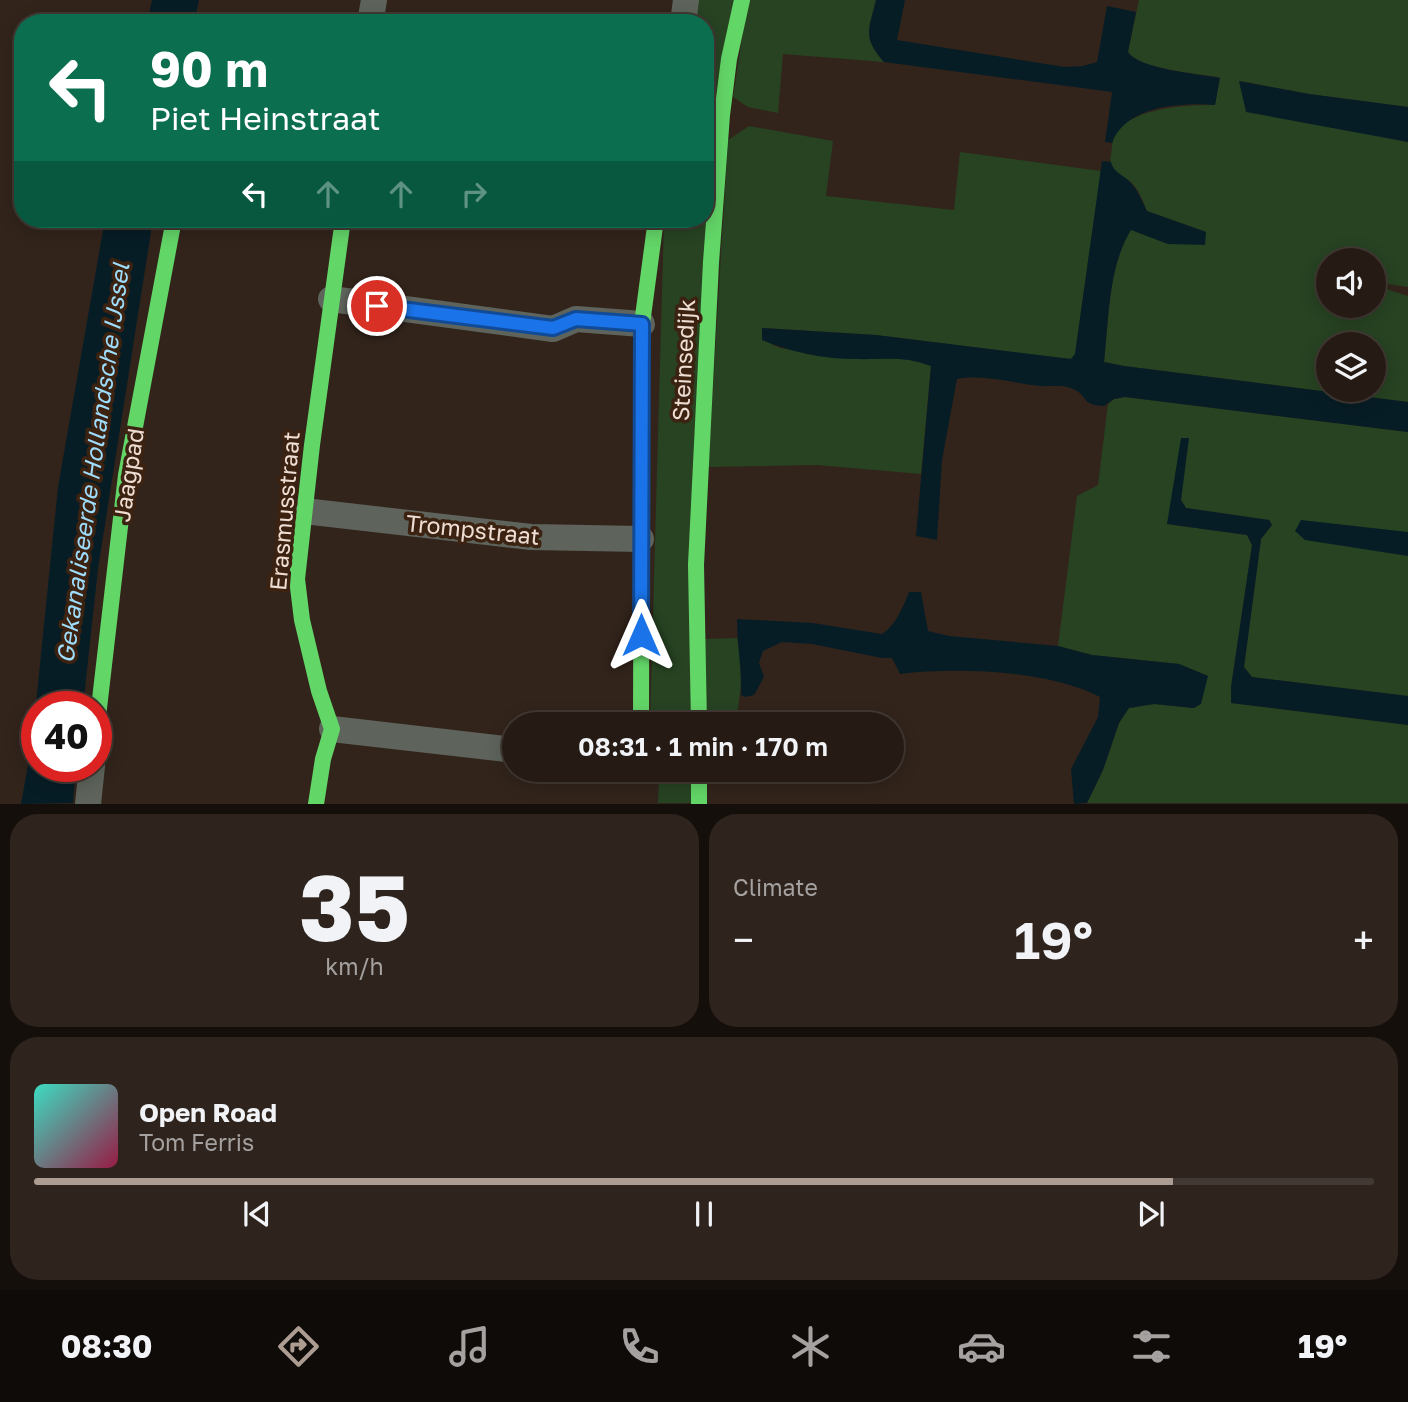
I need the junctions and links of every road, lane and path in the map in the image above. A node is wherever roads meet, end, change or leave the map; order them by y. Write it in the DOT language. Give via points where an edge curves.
graph roads {
  1 [pos="742,0"];
  2 [pos="714,226"];
  3 [pos="172,228"];
  4 [pos="342,228"];
  5 [pos="655,228"];
  6 [pos="714,228"];
  7 [pos="331,299"];
  8 [pos="642,324"];
  9 [pos="304,511"];
  10 [pos="641,539"];
  11 [pos="101,691"];
  12 [pos="641,712"];
  13 [pos="699,712"];
  14 [pos="332,729"];
  15 [pos="502,749"];
  16 [pos="90,782"];
  17 [pos="699,782"];
  18 [pos="88,803"];
  19 [pos="316,803"];
  20 [pos="699,803"];
  1 -- 2 [label="street, Steinsedijk" via="727,70"];
  3 -- 11 [label="street, Jaagpad" via="126,475"];
  4 -- 7 [label="street, Erasmusstraat"];
  5 -- 8 [label="street"];
  6 -- 13 [label="street, Steinsedijk" via="696,565"];
  7 -- 8 [label="street" via="553,328 576,319"];
  7 -- 9 [label="street, Erasmusstraat"];
  8 -- 10 [label="street"];
  9 -- 10 [label="street, Trompstraat" via="531,537"];
  9 -- 14 [label="street, Erasmusstraat" via="298,599"];
  10 -- 12 [label="street"];
  14 -- 15 [label="street"];
  14 -- 19 [label="street"];
  16 -- 18 [label="street"];
  17 -- 20 [label="street"];
}
